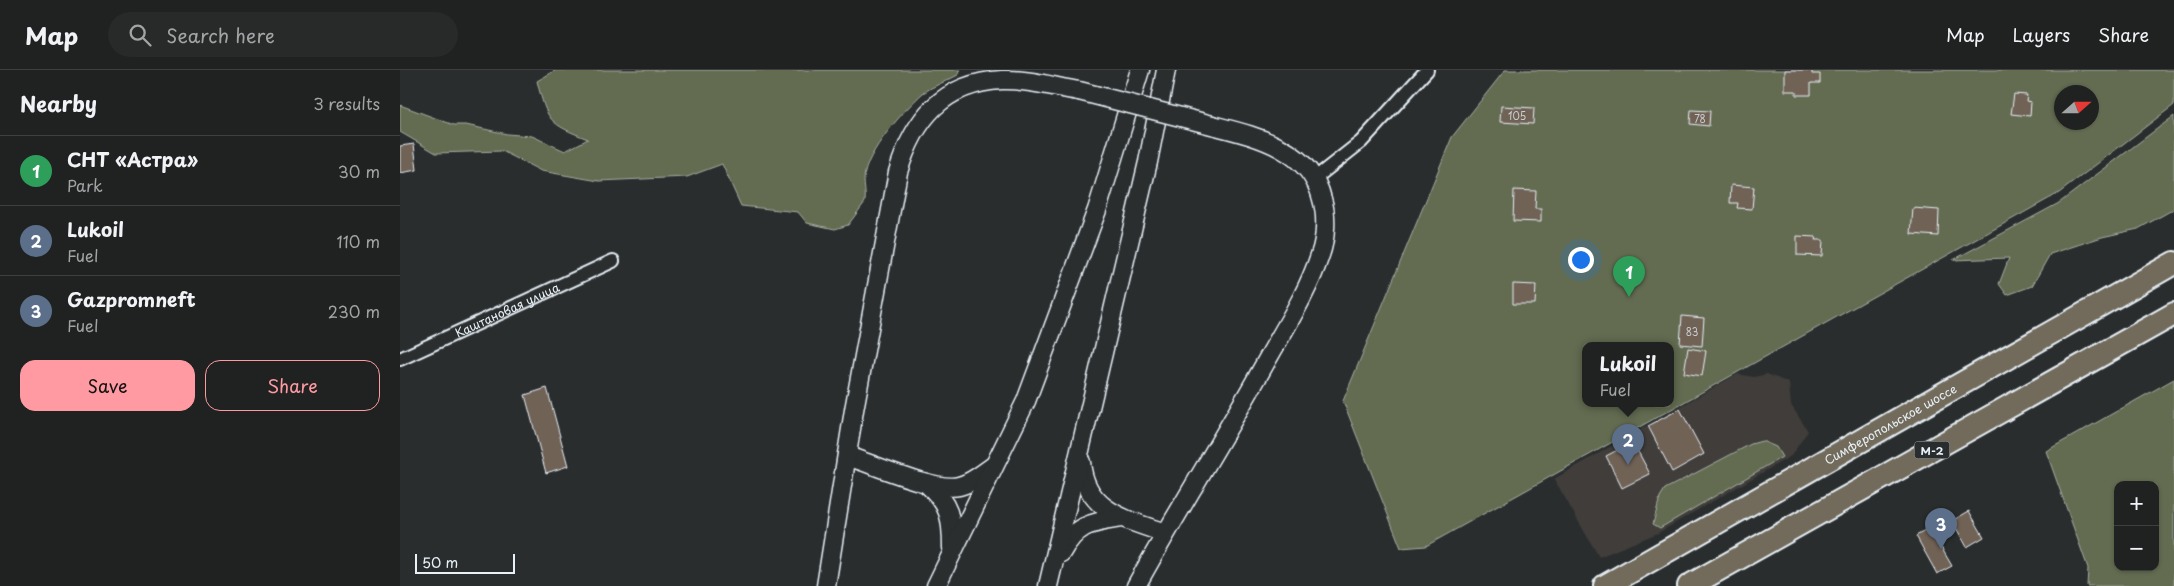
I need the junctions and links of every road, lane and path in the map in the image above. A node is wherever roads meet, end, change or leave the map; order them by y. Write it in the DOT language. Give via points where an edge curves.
graph roads {
  1 [pos="1140,70"];
  2 [pos="1166,70"];
  3 [pos="1427,70"];
  4 [pos="1314,179"];
  5 [pos="613,261"];
  6 [pos="2174,263"];
  7 [pos="2174,314"];
  8 [pos="400,359"];
  9 [pos="1080,451"];
  10 [pos="848,456"];
  11 [pos="993,466"];
  12 [pos="926,483"];
  13 [pos="1121,518"];
  14 [pos="1165,533"];
  15 [pos="952,556"];
  16 [pos="1053,566"];
  17 [pos="826,586"];
  18 [pos="936,586"];
  19 [pos="1048,586"];
  20 [pos="1136,586"];
  21 [pos="1605,586"];
  22 [pos="1689,586"];
  1 -- 11 [label="street" via="1097,210 1040,365"];
  2 -- 9 [label="street" via="1148,162"];
  3 -- 4 [label="street" via="1361,142"];
  4 -- 10 [label="street, bridge" via="1301,162 1270,142 1212,125 1032,82 1003,80 956,90 938,102 913,132 905,148 898,172"];
  4 -- 14 [label="street" via="1322,198 1325,221 1321,254 1306,291 1248,396"];
  5 -- 8 [label="street, Каштановая улица"];
  6 -- 21 [label="highway, Симферопольское шоссе"];
  7 -- 22 [label="highway, М-2"];
  9 -- 13 [label="street" via="1082,475 1089,492 1103,508"];
  9 -- 16 [label="street"];
  10 -- 12 [label="street"];
  10 -- 17 [label="street"];
  11 -- 12 [label="street" via="959,486"];
  11 -- 15 [label="street"];
  12 -- 15 [label="street" via="940,495 948,509 952,526"];
  13 -- 14 [label="street"];
  13 -- 16 [label="street" via="1081,527 1070,537"];
  14 -- 20 [label="street"];
  15 -- 18 [label="street"];
  16 -- 19 [label="street"];
}
